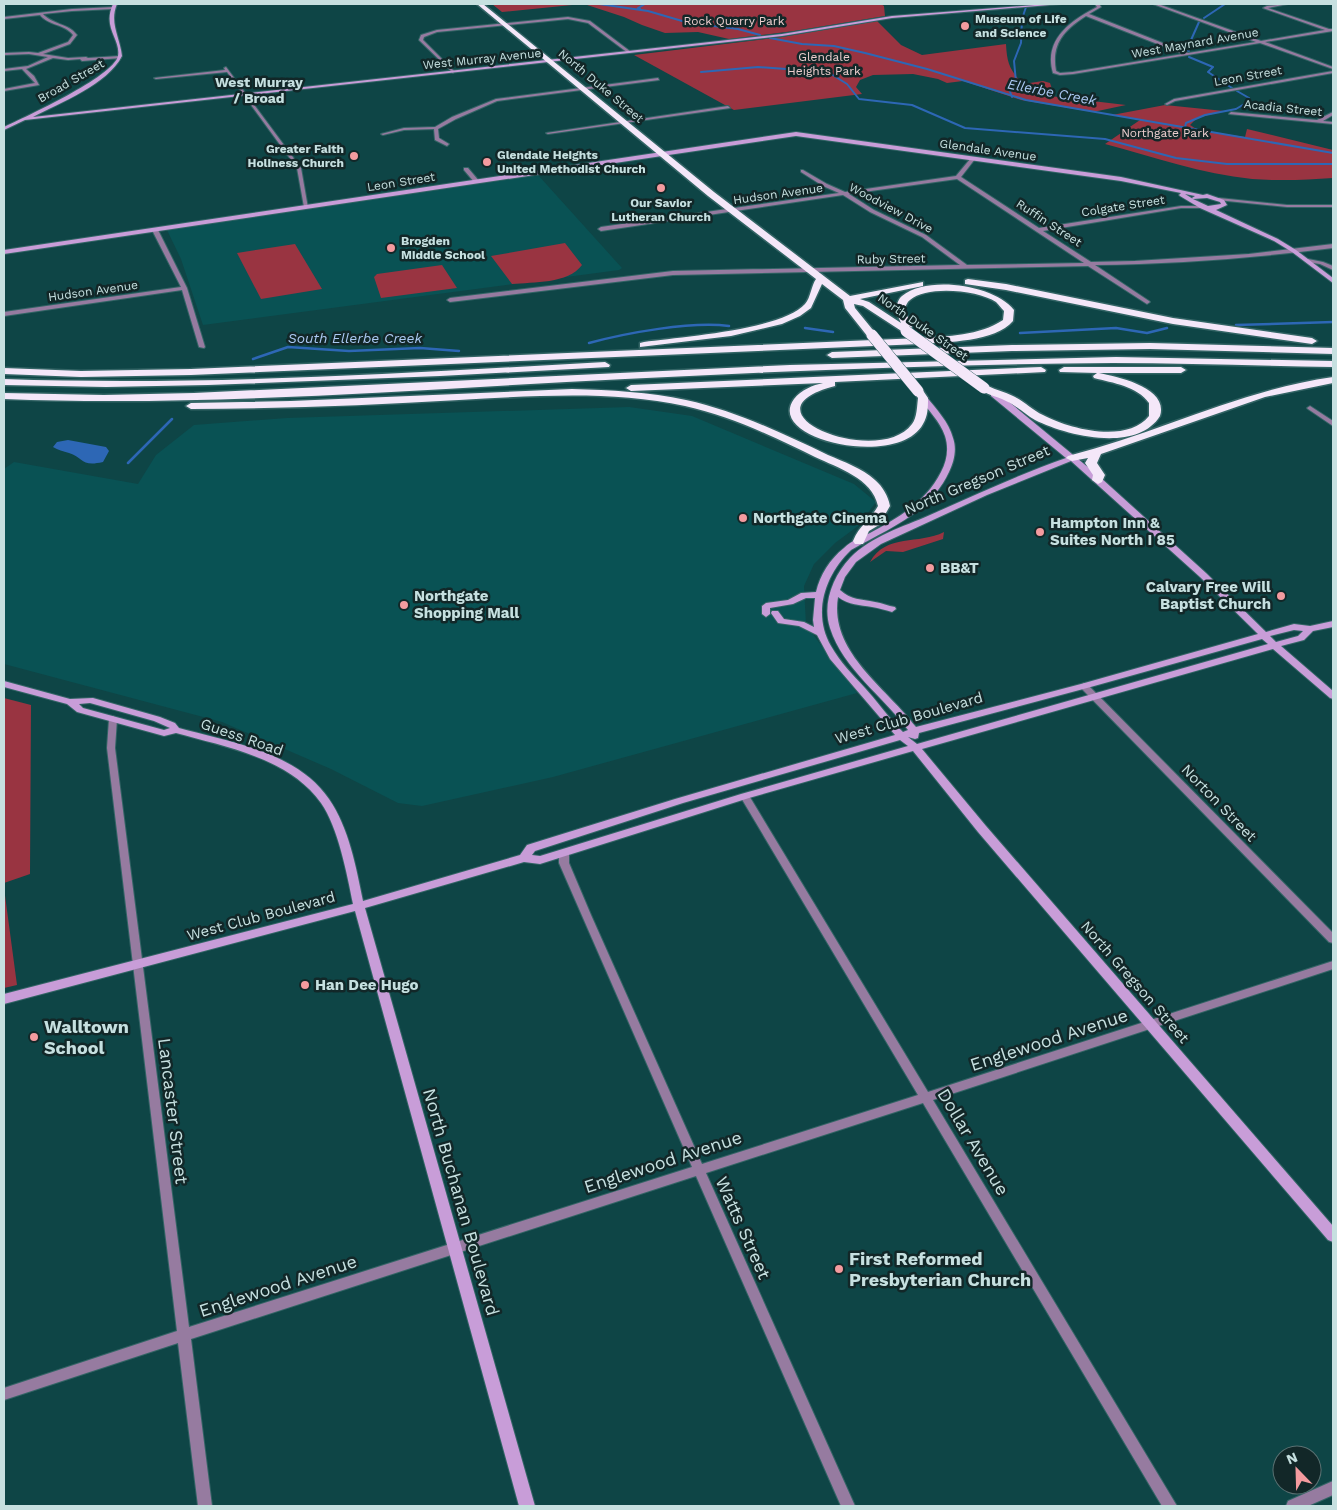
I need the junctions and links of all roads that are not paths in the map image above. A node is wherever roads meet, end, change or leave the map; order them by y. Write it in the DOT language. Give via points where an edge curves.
graph roads {
  1 [pos="480,4"];
  2 [pos="1060,4"];
  3 [pos="1097,4"];
  4 [pos="1155,4"];
  5 [pos="1286,4"];
  6 [pos="114,6"];
  7 [pos="96,8"];
  8 [pos="41,14"];
  9 [pos="1085,14"];
  10 [pos="4,18"];
  11 [pos="504,23"];
  12 [pos="1332,30"];
  13 [pos="1261,42"];
  14 [pos="629,52"];
  15 [pos="4,54"];
  16 [pos="39,54"];
  17 [pos="1188,54"];
  18 [pos="120,56"];
  19 [pos="52,57"];
  20 [pos="62,58"];
  21 [pos="86,59"];
  22 [pos="550,61"];
  23 [pos="22,68"];
  24 [pos="1333,68"];
  25 [pos="4,70"];
  26 [pos="227,70"];
  27 [pos="453,72"];
  28 [pos="1333,72"];
  29 [pos="156,78"];
  30 [pos="658,79"];
  31 [pos="584,89"];
  32 [pos="4,90"];
  33 [pos="246,95"];
  34 [pos="1167,104"];
  35 [pos="728,108"];
  36 [pos="1231,113"];
  37 [pos="1333,113"];
  38 [pos="25,118"];
  39 [pos="624,122"];
  40 [pos="1318,122"];
  41 [pos="1333,123"];
  42 [pos="436,128"];
  43 [pos="4,129"];
  44 [pos="548,133"];
  45 [pos="383,134"];
  46 [pos="801,134"];
  47 [pos="447,145"];
  48 [pos="663,154"];
  49 [pos="973,158"];
  50 [pos="466,169"];
  51 [pos="803,170"];
  52 [pos="958,177"];
  53 [pos="477,182"];
  54 [pos="1172,190"];
  55 [pos="845,194"];
  56 [pos="1201,196"];
  57 [pos="1219,199"];
  58 [pos="1192,202"];
  59 [pos="1247,203"];
  60 [pos="1223,206"];
  61 [pos="1333,206"];
  62 [pos="306,207"];
  63 [pos="1181,207"];
  64 [pos="1203,207"];
  65 [pos="731,210"];
  66 [pos="1226,217"];
  67 [pos="601,229"];
  68 [pos="155,230"];
  69 [pos="1038,230"];
  70 [pos="1333,246"];
  71 [pos="1294,251"];
  72 [pos="4,252"];
  73 [pos="1308,261"];
  74 [pos="1091,265"];
  75 [pos="966,267"];
  76 [pos="1333,268"];
  77 [pos="811,270"];
  78 [pos="821,279"];
  79 [pos="1333,281"];
  80 [pos="184,288"];
  81 [pos="848,299"];
  82 [pos="450,300"];
  83 [pos="1147,302"];
  84 [pos="4,314"];
  85 [pos="906,331"];
  86 [pos="1333,344"];
  87 [pos="202,347"];
  88 [pos="1333,351"];
  89 [pos="491,359"];
  90 [pos="1333,364"];
  91 [pos="4,371"];
  92 [pos="1002,373"];
  93 [pos="1333,373"];
  94 [pos="869,378"];
  95 [pos="1333,380"];
  96 [pos="4,382"];
  97 [pos="989,391"];
  98 [pos="548,393"];
  99 [pos="921,394"];
  100 [pos="4,396"];
  101 [pos="4,401"];
  102 [pos="1310,408"];
  103 [pos="1332,422"];
  104 [pos="1320,424"];
  105 [pos="1096,452"];
  106 [pos="1072,458"];
  107 [pos="1098,480"];
  108 [pos="858,541"];
  109 [pos="835,591"];
  110 [pos="819,594"];
  111 [pos="892,609"];
  112 [pos="1333,624"];
  113 [pos="1310,629"];
  114 [pos="820,633"];
  115 [pos="1265,635"];
  116 [pos="1274,645"];
  117 [pos="4,684"];
  118 [pos="1084,686"];
  119 [pos="1094,696"];
  120 [pos="1333,696"];
  121 [pos="70,702"];
  122 [pos="113,719"];
  123 [pos="176,730"];
  124 [pos="914,731"];
  125 [pos="902,737"];
  126 [pos="916,747"];
  127 [pos="745,796"];
  128 [pos="601,825"];
  129 [pos="564,853"];
  130 [pos="524,858"];
  131 [pos="359,907"];
  132 [pos="1333,939"];
  133 [pos="1333,965"];
  134 [pos="137,966"];
  135 [pos="4,999"];
  136 [pos="1151,1025"];
  137 [pos="925,1098"];
  138 [pos="698,1169"];
  139 [pos="1333,1236"];
  140 [pos="454,1248"];
  141 [pos="183,1335"];
  142 [pos="4,1394"];
  143 [pos="1333,1488"];
  144 [pos="205,1506"];
  145 [pos="527,1506"];
  146 [pos="848,1506"];
  147 [pos="1170,1506"];
  148 [pos="1292,1506"];
  1 -- 11 [label="highway, North Duke Street"];
  2 -- 14 [label="main road, West Murray Avenue" via="892,17 790,34"];
  3 -- 9 [label="street" via="1099,7"];
  4 -- 13 [label="street"];
  5 -- 12 [label="street" via="1265,8"];
  6 -- 7 [label="street"];
  6 -- 18 [label="main road, Broad Street" via="111,23"];
  7 -- 8 [label="street"];
  8 -- 10 [label="street"];
  8 -- 16 [label="street" via="45,20 70,29 75,35 69,43"];
  9 -- 17 [label="street"];
  9 -- 17 [label="street, West Maynard Avenue" via="1064,31 1053,50 1053,71 1060,74"];
  11 -- 14 [label="street" via="579,19 591,23"];
  11 -- 22 [label="highway, North Duke Street"];
  11 -- 27 [label="street" via="422,36 421,40"];
  12 -- 13 [label="street, West Maynard Avenue"];
  13 -- 17 [label="street, West Maynard Avenue"];
  13 -- 24 [label="street"];
  14 -- 22 [label="main road, West Murray Avenue"];
  15 -- 16 [label="street"];
  16 -- 19 [label="street"];
  18 -- 21 [label="street"];
  18 -- 38 [label="main road, Broad Street" via="116,66 106,75"];
  19 -- 20 [label="street"];
  19 -- 23 [label="street"];
  20 -- 21 [label="street"];
  20 -- 21 [label="street"];
  22 -- 27 [label="main road, West Murray Avenue"];
  22 -- 31 [label="highway, North Duke Street"];
  23 -- 25 [label="street"];
  23 -- 32 [label="street" via="38,84"];
  26 -- 29 [label="street"];
  26 -- 33 [label="street"];
  27 -- 33 [label="main road, West Murray Avenue"];
  28 -- 34 [label="street, Leon Street" via="1174,100"];
  30 -- 31 [label="street"];
  31 -- 39 [label="highway, North Duke Street"];
  31 -- 42 [label="street" via="496,100"];
  33 -- 38 [label="main road, West Murray Avenue"];
  33 -- 62 [label="street" via="299,168"];
  35 -- 39 [label="street"];
  36 -- 40 [label="street, Acadia Street"];
  37 -- 40 [label="street"];
  38 -- 43 [label="main road, Broad Street"];
  39 -- 44 [label="street"];
  39 -- 48 [label="highway, North Duke Street"];
  40 -- 41 [label="street, Acadia Street"];
  42 -- 45 [label="street" via="404,128"];
  42 -- 47 [label="street" via="436,136"];
  46 -- 48 [label="main road, Leon Street"];
  46 -- 49 [label="main road, Glendale Avenue"];
  48 -- 53 [label="main road, Leon Street"];
  48 -- 65 [label="highway, North Duke Street"];
  49 -- 52 [label="street"];
  49 -- 54 [label="main road, Glendale Avenue" via="1121,179"];
  50 -- 53 [label="street"];
  51 -- 55 [label="street, Woodview Drive"];
  52 -- 55 [label="street, Hudson Avenue"];
  52 -- 69 [label="street, Ruffin Street"];
  53 -- 62 [label="main road, Leon Street"];
  54 -- 56 [label="main road, Glendale Avenue"];
  54 -- 58 [label="main road, Glendale Avenue"];
  55 -- 65 [label="street, Hudson Avenue"];
  55 -- 75 [label="street, Woodview Drive" via="872,212 924,236"];
  56 -- 57 [label="main road, Glendale Avenue"];
  56 -- 58 [label="main road"];
  57 -- 59 [label="street"];
  57 -- 60 [label="main road"];
  58 -- 63 [label="street, Colgate Street"];
  58 -- 64 [label="main road, Glendale Avenue"];
  59 -- 60 [label="street"];
  59 -- 61 [label="street"];
  60 -- 64 [label="main road"];
  60 -- 66 [label="main road"];
  62 -- 68 [label="main road, Leon Street"];
  63 -- 64 [label="street, Colgate Street"];
  63 -- 69 [label="street, Colgate Street"];
  64 -- 66 [label="main road, Glendale Avenue"];
  65 -- 67 [label="street, Hudson Avenue"];
  65 -- 77 [label="highway, North Duke Street"];
  66 -- 71 [label="main road, Glendale Avenue"];
  68 -- 72 [label="main road, Leon Street"];
  68 -- 80 [label="street"];
  69 -- 74 [label="street, Ruffin Street"];
  70 -- 71 [label="street, Ruby Street"];
  71 -- 73 [label="main road, Glendale Avenue"];
  71 -- 74 [label="street, Ruby Street"];
  73 -- 76 [label="street"];
  73 -- 79 [label="main road, Glendale Avenue"];
  74 -- 75 [label="street, Ruby Street"];
  74 -- 83 [label="street, Ruffin Street"];
  75 -- 77 [label="street, Ruby Street"];
  77 -- 78 [label="highway, North Duke Street"];
  77 -- 82 [label="street, Ruby Street" via="674,274"];
  78 -- 81 [label="highway, North Duke Street"];
  78 -- 89 [label="highway" via="808,307 778,322 638,346"];
  80 -- 84 [label="street, Hudson Avenue"];
  80 -- 87 [label="street"];
  81 -- 85 [label="highway, North Duke Street" via="866,304"];
  81 -- 86 [label="highway" via="931,282 975,282 1173,321"];
  81 -- 99 [label="highway, North Gregson Street, bridge" via="850,308"];
  85 -- 89 [label="highway" via="907,325 898,309 900,303 908,296 927,290 959,288 980,292 1001,301 1010,313 1003,328 972,337"];
  85 -- 97 [label="highway, North Duke Street, bridge"];
  88 -- 96 [label="highway" via="1150,346 1022,348 171,384"];
  89 -- 91 [label="highway" via="138,373"];
  90 -- 100 [label="highway" via="1130,358 221,395"];
  92 -- 93 [label="highway" via="1144,370"];
  92 -- 94 [label="highway"];
  92 -- 97 [label="highway" via="1082,374 1118,380 1151,398 1156,414 1142,428 1120,433 1093,433 1057,425 1009,398"];
  94 -- 98 [label="highway"];
  94 -- 99 [label="highway" via="827,385 805,393 796,402 795,415 813,432 836,440 886,442 904,436 917,426"];
  95 -- 105 [label="highway" via="1260,395"];
  97 -- 106 [label="main road, North Duke Street"];
  98 -- 101 [label="highway" via="247,406"];
  98 -- 108 [label="highway" via="632,395 687,403 739,419 798,444 849,469 881,495 883,511 864,529"];
  99 -- 108 [label="main road, North Gregson Street" via="951,443 944,476 915,508"];
  102 -- 103 [label="street"];
  103 -- 104 [label="street"];
  105 -- 106 [label="highway"];
  105 -- 107 [label="highway" via="1091,463 1099,475"];
  106 -- 107 [label="main road, North Duke Street"];
  106 -- 109 [label="main road, North Gregson Street" via="1011,481 886,537 854,560"];
  107 -- 115 [label="main road, North Duke Street"];
  108 -- 110 [label="main road, North Gregson Street" via="835,561"];
  109 -- 111 [label="main road" via="854,604"];
  109 -- 124 [label="main road, North Gregson Street" via="833,622 840,641"];
  110 -- 114 [label="main road, North Gregson Street" via="815,612"];
  110 -- 114 [label="main road" via="766,606 770,614 781,621 801,624"];
  112 -- 113 [label="main road, West Club Boulevard"];
  113 -- 115 [label="main road, West Club Boulevard" via="1294,627"];
  113 -- 116 [label="main road, West Club Boulevard" via="1301,638"];
  114 -- 125 [label="main road, North Gregson Street" via="838,663"];
  115 -- 116 [label="main road, North Duke Street"];
  115 -- 118 [label="main road, West Club Boulevard"];
  116 -- 119 [label="main road, West Club Boulevard"];
  116 -- 120 [label="main road, North Duke Street"];
  117 -- 121 [label="main road, Guess Road"];
  118 -- 119 [label="street, Norton Street"];
  118 -- 124 [label="main road, West Club Boulevard"];
  119 -- 126 [label="main road, West Club Boulevard"];
  119 -- 132 [label="street, Norton Street"];
  121 -- 122 [label="main road, Guess Road" via="80,710"];
  121 -- 123 [label="main road, Guess Road" via="90,700 157,719"];
  122 -- 123 [label="main road, Guess Road" via="164,733"];
  122 -- 134 [label="street, Lancaster Street" via="111,748"];
  123 -- 131 [label="main road, Guess Road" via="277,763 312,785 336,822"];
  124 -- 125 [label="main road, West Club Boulevard"];
  124 -- 126 [label="main road"];
  125 -- 126 [label="main road, North Gregson Street"];
  125 -- 128 [label="main road, West Club Boulevard"];
  126 -- 127 [label="main road, West Club Boulevard"];
  126 -- 136 [label="main road, North Gregson Street"];
  127 -- 129 [label="main road, West Club Boulevard"];
  127 -- 137 [label="street, Dollar Avenue"];
  128 -- 129 [label="main road" via="573,839"];
  128 -- 130 [label="main road, West Club Boulevard" via="530,848"];
  129 -- 130 [label="main road, West Club Boulevard" via="536,861"];
  129 -- 138 [label="street, Watts Street" via="566,867"];
  130 -- 131 [label="main road, West Club Boulevard"];
  131 -- 134 [label="main road, West Club Boulevard"];
  131 -- 140 [label="main road, North Buchanan Boulevard"];
  133 -- 136 [label="street, Englewood Avenue"];
  134 -- 135 [label="main road, West Club Boulevard"];
  134 -- 141 [label="street, Lancaster Street"];
  136 -- 137 [label="street, Englewood Avenue"];
  136 -- 139 [label="main road, North Gregson Street"];
  137 -- 138 [label="street, Englewood Avenue"];
  137 -- 147 [label="street, Dollar Avenue"];
  138 -- 140 [label="street, Englewood Avenue"];
  138 -- 146 [label="street, Watts Street"];
  140 -- 141 [label="street, Englewood Avenue"];
  140 -- 145 [label="main road, North Buchanan Boulevard"];
  141 -- 142 [label="street, Englewood Avenue"];
  141 -- 144 [label="street, Lancaster Street"];
  143 -- 148 [label="street"];
}
